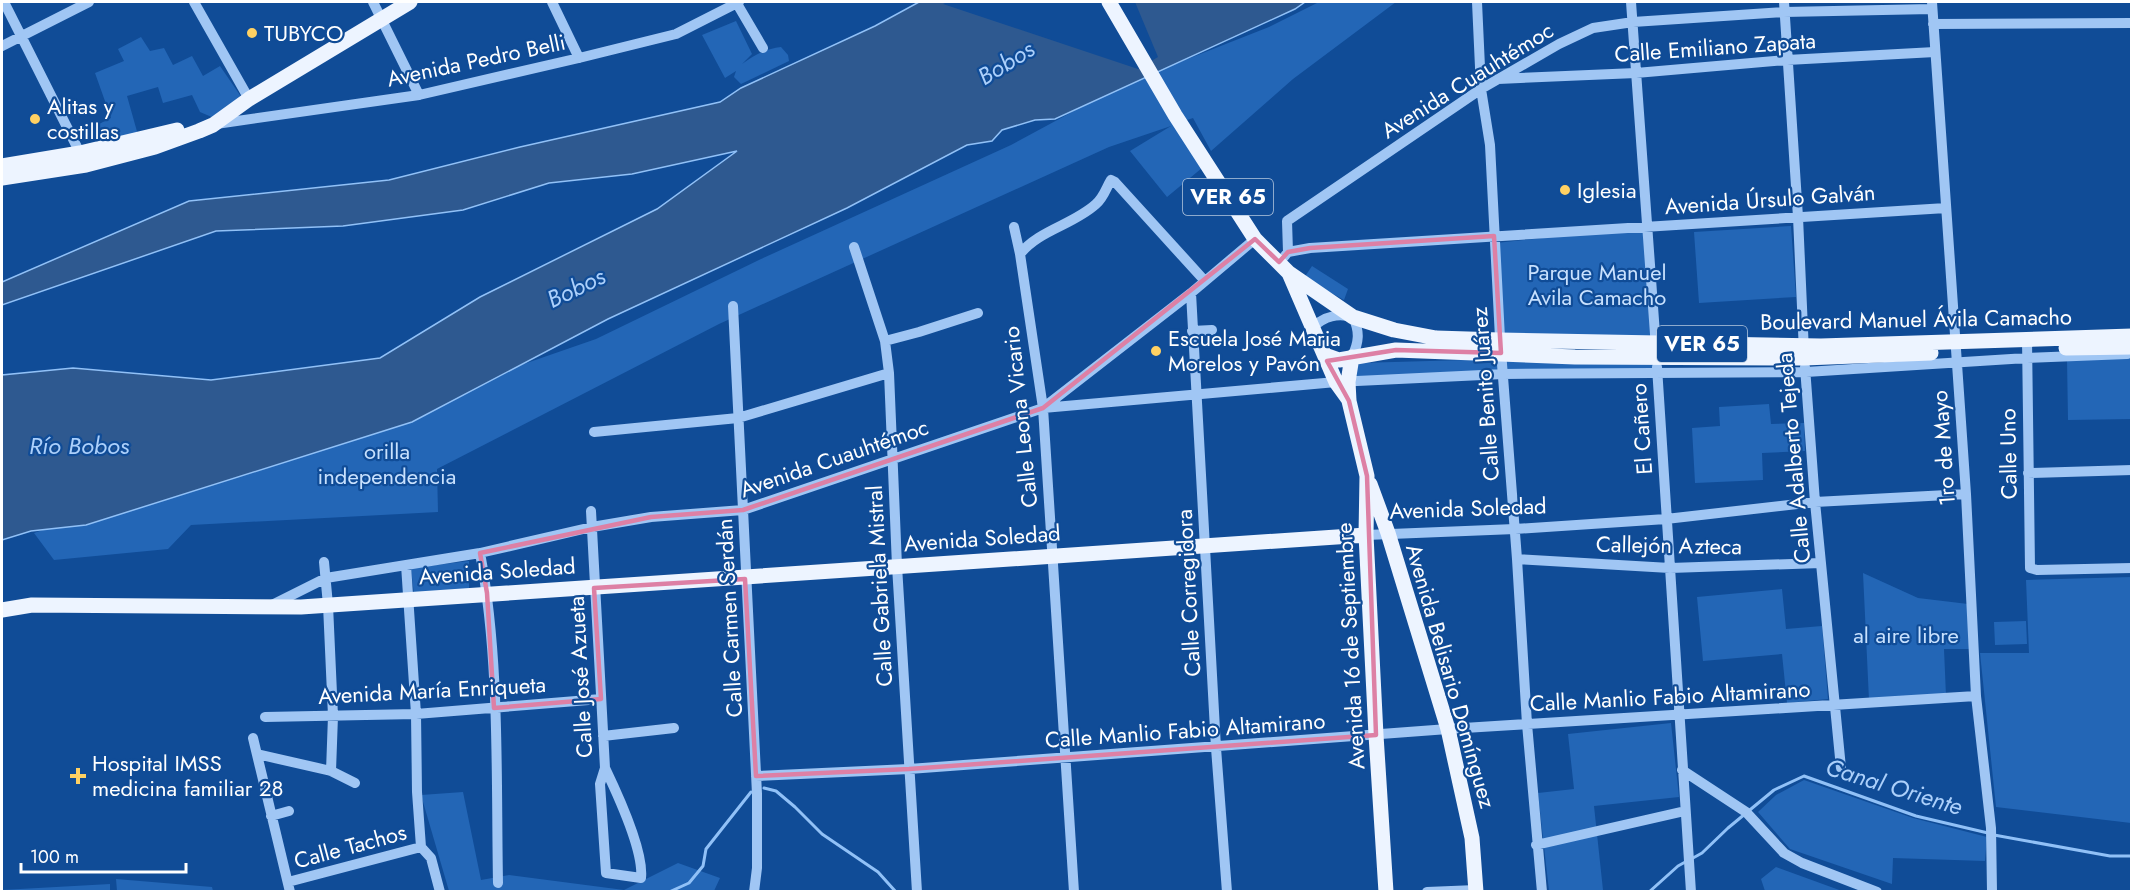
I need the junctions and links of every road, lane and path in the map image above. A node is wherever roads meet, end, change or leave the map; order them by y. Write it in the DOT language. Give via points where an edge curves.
graph roads {
  1 [pos="4,2"];
  2 [pos="89,2"];
  3 [pos="194,2"];
  4 [pos="373,2"];
  5 [pos="410,2"];
  6 [pos="552,2"];
  7 [pos="737,2"];
  8 [pos="1109,2"];
  9 [pos="1477,2"];
  10 [pos="1631,2"];
  11 [pos="1932,5"];
  12 [pos="1784,7"];
  13 [pos="382,18"];
  14 [pos="1633,22"];
  15 [pos="2132,23"];
  16 [pos="1933,24"];
  17 [pos="21,36"];
  18 [pos="2,46"];
  19 [pos="763,48"];
  20 [pos="1935,52"];
  21 [pos="579,58"];
  22 [pos="1787,60"];
  23 [pos="1636,73"];
  24 [pos="1498,79"];
  25 [pos="1481,89"];
  26 [pos="419,95"];
  27 [pos="249,99"];
  28 [pos="213,125"];
  29 [pos="80,153"];
  30 [pos="2,166"];
  31 [pos="2,178"];
  32 [pos="1946,208"];
  33 [pos="1798,216"];
  34 [pos="1647,226"];
  35 [pos="1014,227"];
  36 [pos="1494,236"];
  37 [pos="1255,239"];
  38 [pos="854,247"];
  39 [pos="1020,254"];
  40 [pos="1285,262"];
  41 [pos="1204,280"];
  42 [pos="1191,293"];
  43 [pos="733,306"];
  44 [pos="978,313"];
  45 [pos="1353,317"];
  46 [pos="1312,327"];
  47 [pos="1212,330"];
  48 [pos="1192,331"];
  49 [pos="2132,336"];
  50 [pos="885,341"];
  51 [pos="1501,347"];
  52 [pos="2132,347"];
  53 [pos="2027,349"];
  54 [pos="1956,352"];
  55 [pos="2132,354"];
  56 [pos="1325,355"];
  57 [pos="1352,357"];
  58 [pos="1656,358"];
  59 [pos="1804,358"];
  60 [pos="889,374"];
  61 [pos="1503,374"];
  62 [pos="1342,382"];
  63 [pos="1195,394"];
  64 [pos="1043,408"];
  65 [pos="738,418"];
  66 [pos="594,432"];
  67 [pos="892,459"];
  68 [pos="2132,470"];
  69 [pos="2028,473"];
  70 [pos="1367,476"];
  71 [pos="1966,494"];
  72 [pos="1815,502"];
  73 [pos="743,510"];
  74 [pos="591,511"];
  75 [pos="1666,519"];
  76 [pos="591,527"];
  77 [pos="1515,530"];
  78 [pos="1388,533"];
  79 [pos="1366,535"];
  80 [pos="1205,547"];
  81 [pos="480,553"];
  82 [pos="1052,556"];
  83 [pos="1517,559"];
  84 [pos="324,562"];
  85 [pos="1821,563"];
  86 [pos="406,565"];
  87 [pos="897,566"];
  88 [pos="1670,568"];
  89 [pos="2132,568"];
  90 [pos="326,578"];
  91 [pos="746,579"];
  92 [pos="594,588"];
  93 [pos="487,593"];
  94 [pos="408,600"];
  95 [pos="328,605"];
  96 [pos="267,608"];
  97 [pos="2,610"];
  98 [pos="1976,696"];
  99 [pos="601,699"];
  100 [pos="1834,706"];
  101 [pos="494,708"];
  102 [pos="1679,713"];
  103 [pos="416,714"];
  104 [pos="333,716"];
  105 [pos="265,717"];
  106 [pos="1527,724"];
  107 [pos="674,728"];
  108 [pos="1448,729"];
  109 [pos="1376,735"];
  110 [pos="603,736"];
  111 [pos="253,738"];
  112 [pos="1216,748"];
  113 [pos="257,754"];
  114 [pos="1064,759"];
  115 [pos="605,768"];
  116 [pos="1841,768"];
  117 [pos="909,770"];
  118 [pos="1682,770"];
  119 [pos="331,771"];
  120 [pos="756,776"];
  121 [pos="355,783"];
  122 [pos="289,811"];
  123 [pos="1684,811"];
  124 [pos="272,816"];
  125 [pos="1536,845"];
  126 [pos="422,847"];
  127 [pos="498,883"];
  128 [pos="289,887"];
  129 [pos="1476,890"];
  130 [pos="440,891"];
  131 [pos="754,891"];
  132 [pos="917,891"];
  133 [pos="1074,891"];
  134 [pos="1227,891"];
  135 [pos="1386,891"];
  136 [pos="1427,891"];
  137 [pos="1542,891"];
  138 [pos="1691,891"];
  139 [pos="1877,891"];
  140 [pos="1992,891"];
  1 -- 17 [label="street"];
  2 -- 17 [label="street"];
  3 -- 27 [label="street"];
  4 -- 13 [label="street"];
  5 -- 13 [label="main road"];
  6 -- 21 [label="street"];
  7 -- 19 [label="street"];
  7 -- 21 [label="street, Avenida Pedro Belli" via="676,34"];
  8 -- 37 [label="main road, Boulevard Manuel Ávila Camacho / VER 65"];
  9 -- 25 [label="street, Calle Benito Juárez"];
  10 -- 14 [label="street, El Cañero"];
  11 -- 12 [label="street, Avenida Cuauhtémoc"];
  11 -- 16 [label="street, 1ro de Mayo"];
  12 -- 14 [label="street, Avenida Cuauhtémoc"];
  12 -- 22 [label="street, Calle Adalberto Tejeda"];
  13 -- 26 [label="street"];
  13 -- 27 [label="main road"];
  14 -- 23 [label="street, El Cañero"];
  14 -- 24 [label="street, Avenida Cuauhtémoc" via="1593,28"];
  15 -- 16 [label="street"];
  16 -- 20 [label="street, 1ro de Mayo"];
  17 -- 18 [label="street"];
  17 -- 29 [label="street"];
  20 -- 22 [label="street, Calle Emiliano Zapata"];
  20 -- 32 [label="street, 1ro de Mayo"];
  21 -- 26 [label="street, Avenida Pedro Belli"];
  22 -- 23 [label="street, Calle Emiliano Zapata"];
  22 -- 33 [label="street, Calle Adalberto Tejeda"];
  23 -- 24 [label="street, Calle Emiliano Zapata"];
  23 -- 34 [label="street, El Cañero"];
  24 -- 25 [label="street, Avenida Cuauhtémoc"];
  25 -- 36 [label="street, Calle Benito Juárez" via="1490,145"];
  25 -- 40 [label="street, Avenida Cuauhtémoc" via="1287,221"];
  26 -- 28 [label="street, Avenida Pedro Belli"];
  27 -- 28 [label="main road"];
  28 -- 29 [label="main road"];
  28 -- 31 [label="main road" via="155,147 98,162"];
  29 -- 30 [label="main road"];
  32 -- 33 [label="street, Avenida Úrsulo Galván"];
  32 -- 54 [label="street, 1ro de Mayo"];
  33 -- 34 [label="street, Avenida Úrsulo Galván"];
  33 -- 59 [label="street, Calle Adalberto Tejeda"];
  34 -- 36 [label="street, Avenida Úrsulo Galván"];
  34 -- 58 [label="street, El Cañero"];
  35 -- 39 [label="street, Calle Leona Vicario"];
  36 -- 40 [label="street, Avenida Úrsulo Galván" via="1311,248"];
  36 -- 51 [label="street, Calle Benito Juárez"];
  37 -- 40 [label="main road, Boulevard Manuel Ávila Camacho / VER 65"];
  37 -- 41 [label="street, Avenida Cuauhtémoc"];
  38 -- 50 [label="street, Calle Gabriela Mistral"];
  39 -- 41 [label="street" via="1028,244 1098,203 1111,180"];
  39 -- 64 [label="street, Calle Leona Vicario"];
  40 -- 45 [label="main road, Boulevard Manuel Ávila Camacho / VER 65"];
  40 -- 46 [label="main road, Avenida 16 de Septiembre"];
  41 -- 42 [label="street, Avenida Cuauhtémoc"];
  42 -- 48 [label="street, Calle Corregidora"];
  42 -- 64 [label="street, Avenida Cuauhtémoc"];
  43 -- 65 [label="street, Calle Carmen Serdán"];
  44 -- 50 [label="street"];
  45 -- 46 [label="street" via="1335,315"];
  45 -- 51 [label="main road, Boulevard Manuel Ávila Camacho / VER 65" via="1394,330"];
  45 -- 57 [label="street" via="1359,337"];
  46 -- 56 [label="main road, Avenida 16 de Septiembre"];
  47 -- 48 [label="street"];
  48 -- 63 [label="street, Calle Corregidora"];
  49 -- 53 [label="main road, Boulevard Manuel Ávila Camacho / VER 65"];
  50 -- 60 [label="street, Calle Gabriela Mistral"];
  51 -- 57 [label="main road, Boulevard Manuel Ávila Camacho / VER 65" via="1396,350"];
  51 -- 58 [label="main road, Boulevard Manuel Ávila Camacho / VER 65" via="1575,357"];
  51 -- 61 [label="street, Calle Benito Juárez"];
  52 -- 53 [label="main road, Boulevard Manuel Ávila Camacho / VER 65"];
  53 -- 54 [label="main road, Boulevard Manuel Ávila Camacho / VER 65"];
  53 -- 55 [label="street"];
  53 -- 69 [label="street, Calle Uno"];
  54 -- 59 [label="main road, Boulevard Manuel Ávila Camacho / VER 65"];
  54 -- 71 [label="street, 1ro de Mayo"];
  56 -- 57 [label="main road, Boulevard Manuel Ávila Camacho / VER 65" via="1339,360"];
  56 -- 62 [label="main road, Avenida 16 de Septiembre"];
  57 -- 62 [label="main road, Avenida 16 de Septiembre"];
  58 -- 59 [label="main road, Boulevard Manuel Ávila Camacho / VER 65"];
  58 -- 61 [label="street"];
  58 -- 75 [label="street, El Cañero"];
  59 -- 72 [label="street, Calle Adalberto Tejeda"];
  60 -- 65 [label="street"];
  60 -- 67 [label="street, Calle Gabriela Mistral"];
  61 -- 62 [label="street"];
  61 -- 77 [label="street, Calle Benito Juárez"];
  62 -- 63 [label="street"];
  62 -- 70 [label="main road, Avenida 16 de Septiembre"];
  63 -- 64 [label="street"];
  63 -- 80 [label="street, Calle Corregidora"];
  64 -- 67 [label="street, Avenida Cuauhtémoc"];
  64 -- 82 [label="street, Calle Leona Vicario"];
  65 -- 66 [label="street"];
  65 -- 73 [label="street, Calle Carmen Serdán"];
  67 -- 73 [label="street, Avenida Cuauhtémoc"];
  67 -- 87 [label="street, Calle Gabriela Mistral"];
  68 -- 69 [label="street"];
  69 -- 89 [label="street, Calle Uno" via="2030,568"];
  70 -- 78 [label="main road, Avenida Belisario Domínguez"];
  70 -- 79 [label="main road, Avenida 16 de Septiembre"];
  71 -- 72 [label="street, Avenida Soledad"];
  71 -- 98 [label="street, 1ro de Mayo"];
  72 -- 75 [label="street, Avenida Soledad"];
  72 -- 85 [label="street, Calle Adalberto Tejeda"];
  73 -- 76 [label="street, Avenida Cuauhtémoc" via="651,517"];
  73 -- 91 [label="street, Calle Carmen Serdán"];
  74 -- 76 [label="street, Calle José Azueta"];
  75 -- 77 [label="street, Avenida Soledad"];
  75 -- 88 [label="street, El Cañero"];
  76 -- 81 [label="street, Avenida Cuauhtémoc"];
  76 -- 92 [label="street, Calle José Azueta"];
  77 -- 78 [label="street, Avenida Soledad"];
  77 -- 83 [label="street, Calle Benito Juárez"];
  78 -- 79 [label="street, Avenida Soledad"];
  78 -- 108 [label="main road, Avenida Belisario Domínguez"];
  79 -- 80 [label="main road, Avenida Soledad"];
  79 -- 109 [label="main road, Avenida 16 de Septiembre"];
  80 -- 82 [label="main road, Avenida Soledad"];
  80 -- 112 [label="street, Calle Corregidora"];
  81 -- 86 [label="street, Avenida Cuauhtémoc"];
  81 -- 93 [label="street"];
  82 -- 87 [label="main road, Avenida Soledad"];
  82 -- 114 [label="street, Calle Leona Vicario"];
  83 -- 88 [label="street, Callejón Azteca"];
  83 -- 106 [label="street, Calle Benito Juárez"];
  84 -- 90 [label="street"];
  85 -- 88 [label="street, Callejón Azteca"];
  85 -- 100 [label="street, Calle Adalberto Tejeda"];
  86 -- 90 [label="street, Avenida Cuauhtémoc"];
  86 -- 94 [label="street"];
  87 -- 91 [label="main road, Avenida Soledad"];
  87 -- 117 [label="street, Calle Gabriela Mistral"];
  88 -- 102 [label="street, El Cañero"];
  90 -- 95 [label="street"];
  90 -- 96 [label="street, Avenida Cuauhtémoc"];
  91 -- 92 [label="main road, Avenida Soledad"];
  91 -- 120 [label="street, Calle Carmen Serdán"];
  92 -- 93 [label="main road, Avenida Soledad"];
  92 -- 99 [label="street, Calle José Azueta"];
  93 -- 94 [label="main road, Avenida Soledad"];
  93 -- 101 [label="street"];
  94 -- 95 [label="main road, Avenida Soledad"];
  94 -- 103 [label="street"];
  95 -- 96 [label="main road, Avenida Soledad"];
  95 -- 104 [label="street"];
  96 -- 97 [label="main road, Avenida Soledad" via="32,605"];
  98 -- 100 [label="street, Calle Manlio Fabio Altamirano"];
  98 -- 140 [label="street, 1ro de Mayo" via="1991,828"];
  99 -- 101 [label="street, Avenida María Enriqueta"];
  99 -- 110 [label="street, Calle José Azueta"];
  100 -- 102 [label="street, Calle Manlio Fabio Altamirano"];
  100 -- 116 [label="street, Calle Adalberto Tejeda"];
  101 -- 103 [label="street, Avenida María Enriqueta"];
  101 -- 127 [label="street"];
  102 -- 106 [label="street, Calle Manlio Fabio Altamirano"];
  102 -- 118 [label="street, El Cañero"];
  103 -- 104 [label="street, Avenida María Enriqueta"];
  103 -- 126 [label="street"];
  104 -- 105 [label="street, Avenida María Enriqueta"];
  104 -- 119 [label="street"];
  106 -- 108 [label="street, Calle Manlio Fabio Altamirano"];
  106 -- 125 [label="street, Calle Benito Juárez"];
  107 -- 110 [label="street"];
  108 -- 109 [label="street, Calle Manlio Fabio Altamirano"];
  108 -- 129 [label="main road, Avenida Belisario Domínguez" via="1472,838"];
  109 -- 112 [label="street, Calle Manlio Fabio Altamirano"];
  109 -- 135 [label="main road, Avenida 16 de Septiembre"];
  110 -- 115 [label="street, Calle José Azueta"];
  111 -- 113 [label="street"];
  112 -- 114 [label="street, Calle Manlio Fabio Altamirano"];
  112 -- 134 [label="street, Calle Corregidora"];
  113 -- 119 [label="street"];
  113 -- 124 [label="street"];
  114 -- 117 [label="street, Calle Manlio Fabio Altamirano"];
  114 -- 133 [label="street, Calle Leona Vicario"];
  115 -- 115 [label="street, Calle José Azueta" via="638,853 640,878 606,873 600,784"];
  117 -- 120 [label="street, Calle Manlio Fabio Altamirano"];
  117 -- 132 [label="street, Calle Gabriela Mistral"];
  118 -- 123 [label="street, El Cañero"];
  118 -- 139 [label="street" via="1746,812 1784,853"];
  119 -- 121 [label="street"];
  120 -- 131 [label="street, Calle Carmen Serdán"];
  122 -- 124 [label="street"];
  123 -- 125 [label="street"];
  123 -- 138 [label="street, El Cañero"];
  124 -- 128 [label="street"];
  125 -- 137 [label="street, Calle Benito Juárez"];
  126 -- 128 [label="street, Calle Tachos"];
  126 -- 130 [label="street" via="431,858"];
  129 -- 136 [label="street"];
}
